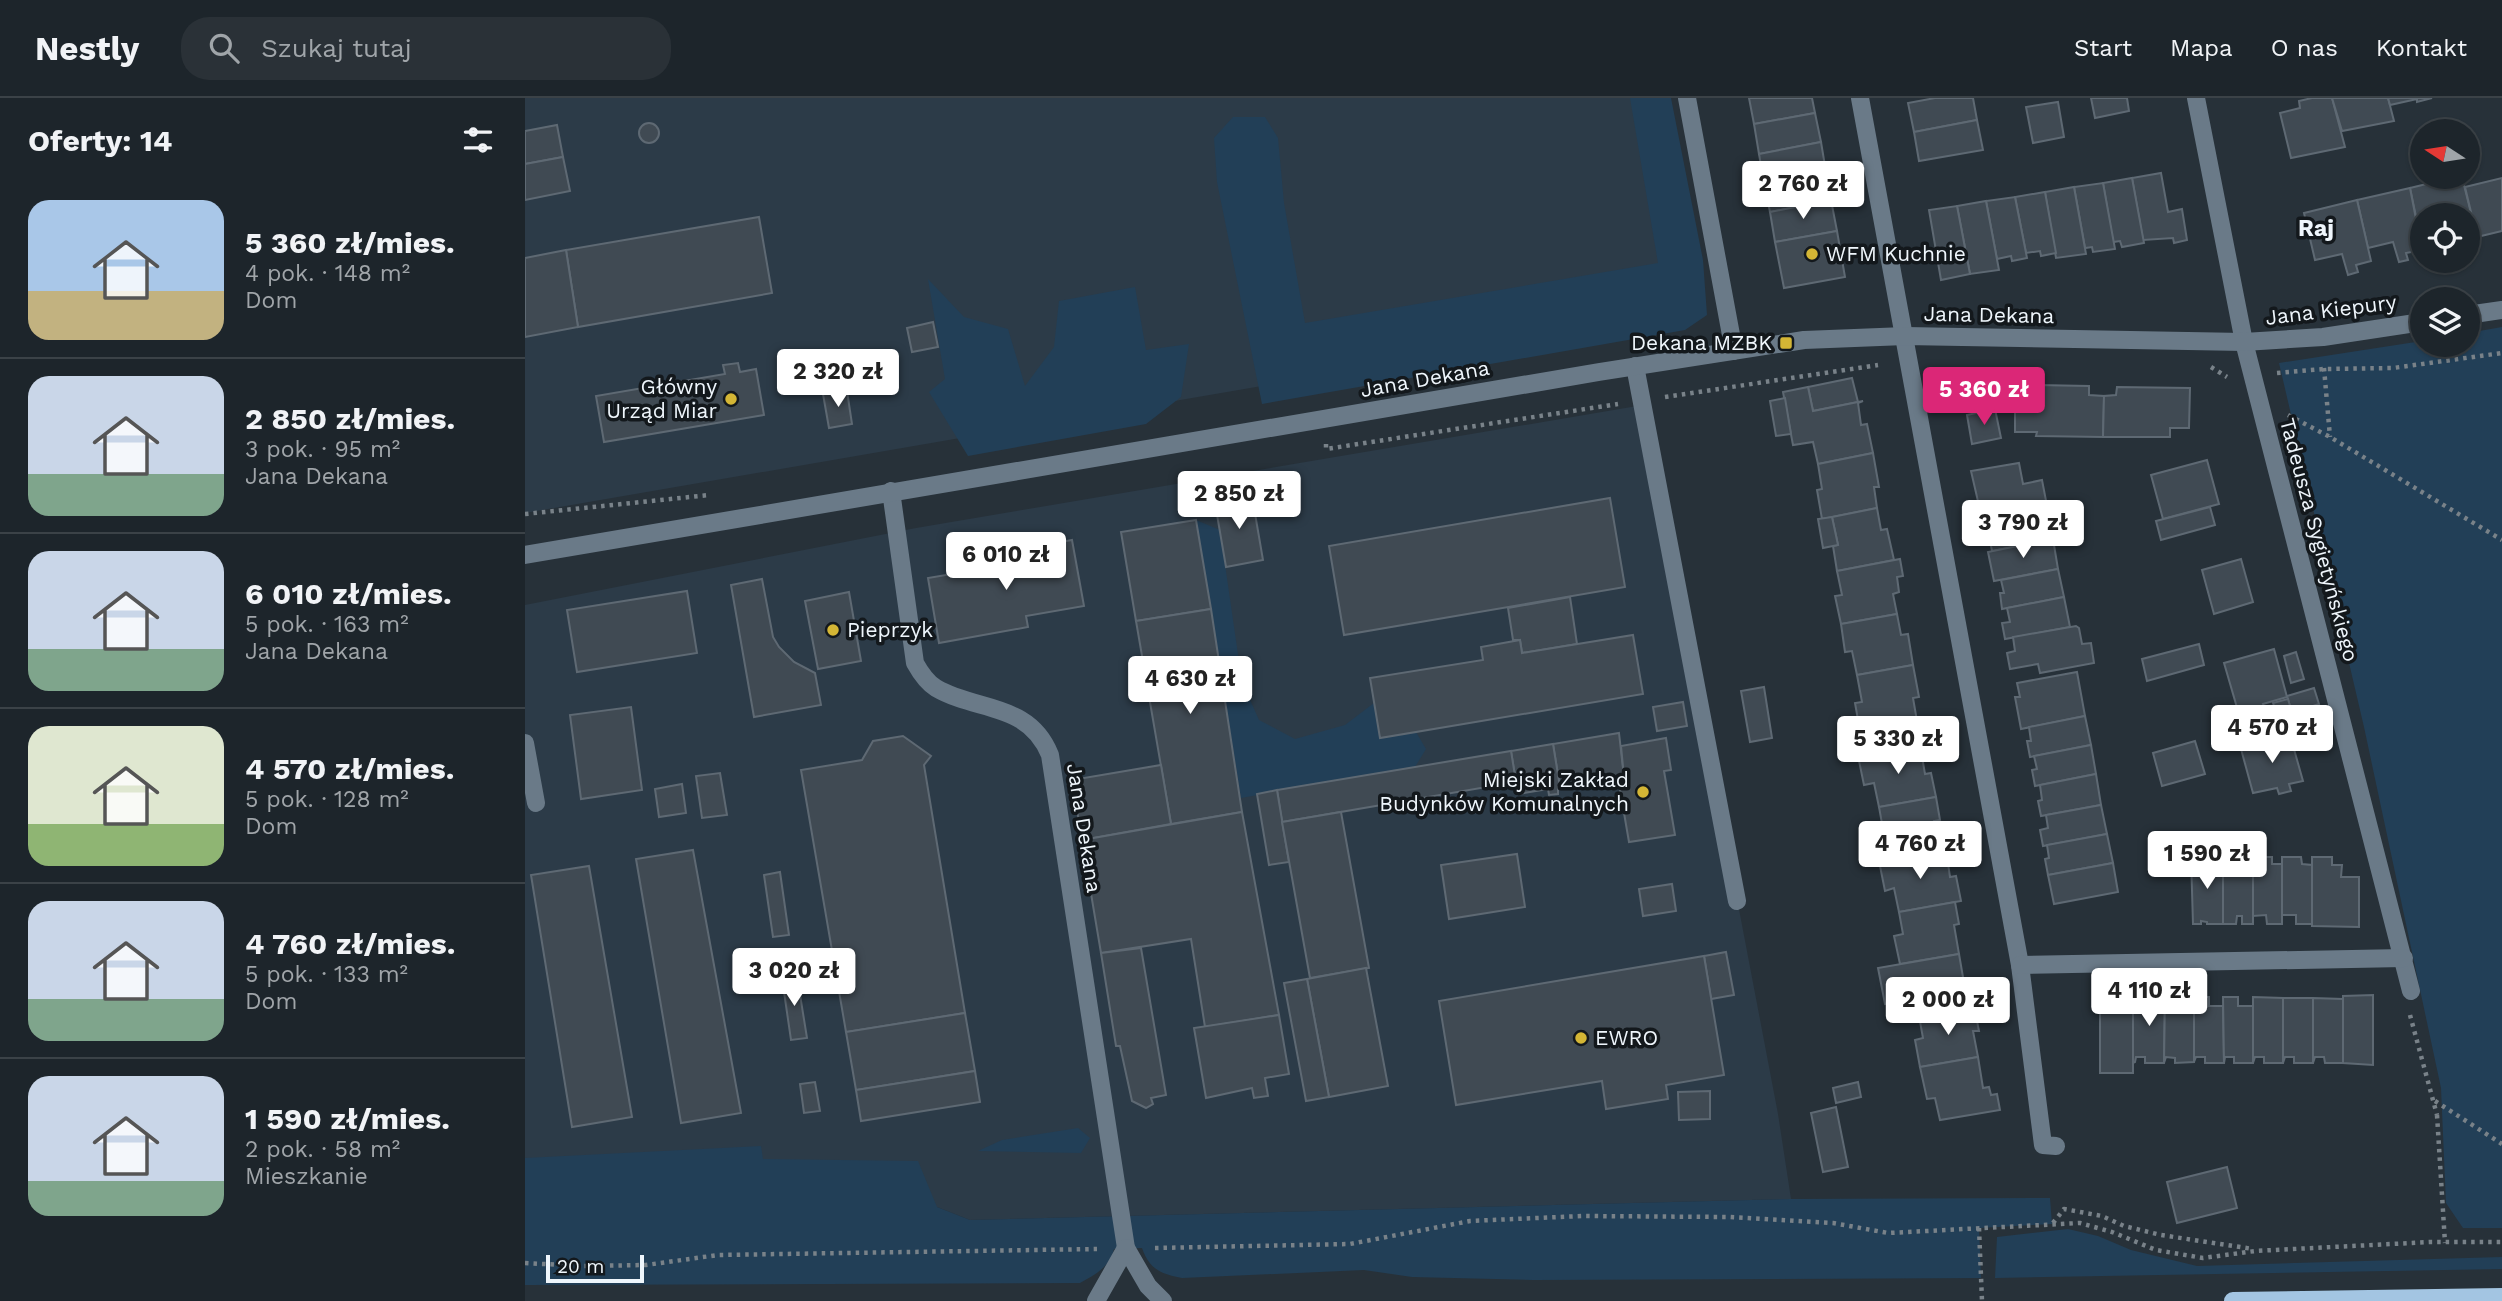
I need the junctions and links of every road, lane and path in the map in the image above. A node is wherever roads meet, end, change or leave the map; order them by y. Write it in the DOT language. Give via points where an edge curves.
graph roads {
  1 [pos="1687,98"];
  2 [pos="1860,98"];
  3 [pos="2196,98"];
  4 [pos="2502,310"];
  5 [pos="2480,313"];
  6 [pos="2410,324"];
  7 [pos="1905,336"];
  8 [pos="2323,337"];
  9 [pos="2244,342"];
  10 [pos="1734,351"];
  11 [pos="1635,366"];
  12 [pos="2287,415"];
  13 [pos="2330,437"];
  14 [pos="891,491"];
  15 [pos="2502,540"];
  16 [pos="525,555"];
  17 [pos="525,743"];
  18 [pos="535,803"];
  19 [pos="1737,901"];
  20 [pos="2404,958"];
  21 [pos="2019,964"];
  22 [pos="2411,991"];
  23 [pos="2502,1144"];
  24 [pos="2056,1146"];
  25 [pos="2052,1224"];
  26 [pos="1979,1228"];
  27 [pos="2502,1242"];
  28 [pos="2445,1244"];
  29 [pos="1126,1248"];
  30 [pos="2262,1251"];
  31 [pos="525,1263"];
  32 [pos="2502,1297"];
  33 [pos="1096,1301"];
  34 [pos="1163,1301"];
  35 [pos="1982,1301"];
  36 [pos="2233,1301"];
  1 -- 10 [label="street"];
  2 -- 7 [label="street"];
  3 -- 9 [label="street, Tadeusza Sygietyńskiego"];
  4 -- 5 [label="street"];
  6 -- 8 [label="street, Jana Kiepury"];
  7 -- 9 [label="street, Jana Dekana"];
  7 -- 10 [label="street, Jana Dekana" via="1804,340"];
  7 -- 21 [label="street"];
  8 -- 9 [label="street, Jana Kiepury"];
  8 -- 13 [label="path"];
  9 -- 20 [label="street, Tadeusza Sygietyńskiego"];
  10 -- 11 [label="street, Jana Dekana"];
  11 -- 14 [label="street, Jana Dekana"];
  11 -- 19 [label="street"];
  12 -- 13 [label="path"];
  13 -- 15 [label="path"];
  14 -- 16 [label="street, Jana Dekana"];
  14 -- 29 [label="street, Jana Dekana" via="911,647 923,677 936,688 1033,726 1050,755"];
  17 -- 18 [label="street"];
  20 -- 21 [label="street"];
  20 -- 22 [label="street, Tadeusza Sygietyńskiego"];
  21 -- 24 [label="street" via="2043,1145"];
  23 -- 28 [label="path" via="2434,1101"];
  25 -- 26 [label="path"];
  25 -- 30 [label="path" via="2080,1223 2156,1250 2203,1258"];
  25 -- 30 [label="path" via="2064,1209 2161,1235"];
  26 -- 29 [label="path" via="1888,1233 1833,1223 1730,1217 1583,1216 1471,1221 1350,1244"];
  26 -- 35 [label="path"];
  27 -- 28 [label="path"];
  28 -- 30 [label="path"];
  29 -- 31 [label="path" via="718,1255 646,1265"];
  29 -- 33 [label="street"];
  29 -- 34 [label="street, Jana Dekana" via="1148,1286"];
  32 -- 36 [label="main road"];
}
